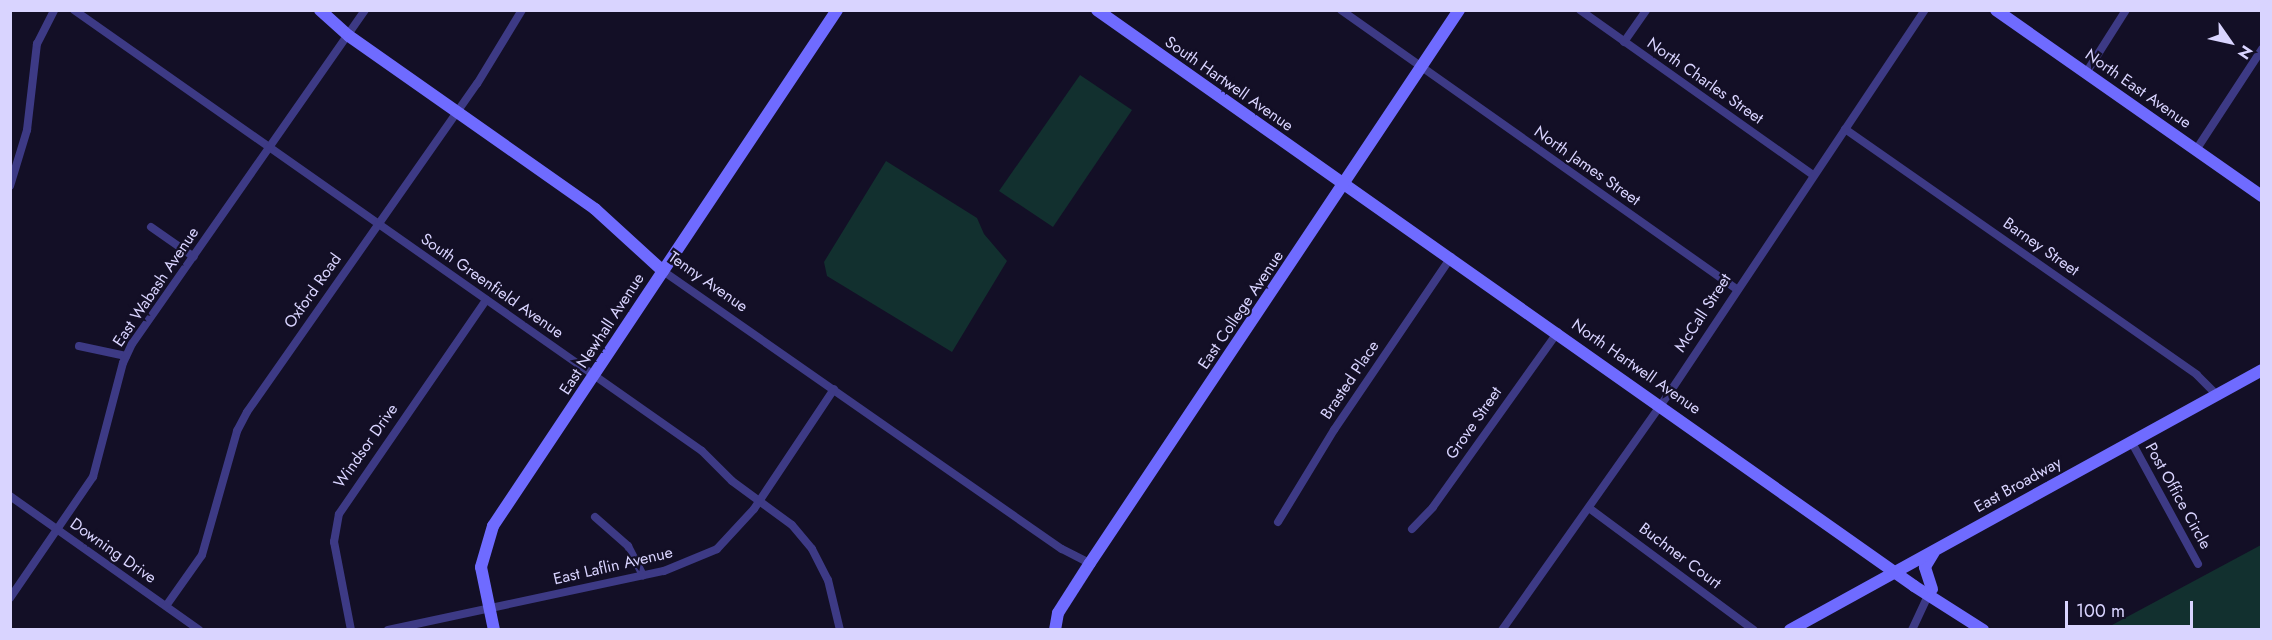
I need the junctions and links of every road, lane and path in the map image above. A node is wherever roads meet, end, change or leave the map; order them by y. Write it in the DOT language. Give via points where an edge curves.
graph roads {
  1 [pos="54,10"];
  2 [pos="74,10"];
  3 [pos="320,10"];
  4 [pos="365,10"];
  5 [pos="522,10"];
  6 [pos="837,10"];
  7 [pos="1097,10"];
  8 [pos="1341,10"];
  9 [pos="1459,10"];
  10 [pos="1580,10"];
  11 [pos="1646,10"];
  12 [pos="1925,10"];
  13 [pos="1996,10"];
  14 [pos="2126,10"];
  15 [pos="349,36"];
  16 [pos="1624,42"];
  17 [pos="2262,49"];
  18 [pos="1421,67"];
  19 [pos="2086,73"];
  20 [pos="457,112"];
  21 [pos="1845,129"];
  22 [pos="270,148"];
  23 [pos="2196,150"];
  24 [pos="1814,175"];
  25 [pos="1344,184"];
  26 [pos="10,186"];
  27 [pos="2262,196"];
  28 [pos="379,224"];
  29 [pos="151,227"];
  30 [pos="194,256"];
  31 [pos="1451,257"];
  32 [pos="663,271"];
  33 [pos="1737,289"];
  34 [pos="486,300"];
  35 [pos="1558,332"];
  36 [pos="79,346"];
  37 [pos="126,357"];
  38 [pos="2262,370"];
  39 [pos="594,376"];
  40 [pos="834,389"];
  41 [pos="2217,394"];
  42 [pos="1661,404"];
  43 [pos="2131,441"];
  44 [pos="10,496"];
  45 [pos="760,501"];
  46 [pos="1588,508"];
  47 [pos="595,517"];
  48 [pos="1278,522"];
  49 [pos="56,529"];
  50 [pos="1412,529"];
  51 [pos="1937,549"];
  52 [pos="1090,563"];
  53 [pos="2198,564"];
  54 [pos="1897,570"];
  55 [pos="643,575"];
  56 [pos="1930,592"];
  57 [pos="10,598"];
  58 [pos="166,606"];
  59 [pos="489,609"];
  60 [pos="199,630"];
  61 [pos="351,630"];
  62 [pos="388,630"];
  63 [pos="494,630"];
  64 [pos="840,630"];
  65 [pos="1056,630"];
  66 [pos="1502,630"];
  67 [pos="1754,630"];
  68 [pos="1790,630"];
  69 [pos="1912,630"];
  70 [pos="1983,630"];
  1 -- 26 [label="street" via="37,44 27,130"];
  2 -- 22 [label="street, South Greenfield Avenue"];
  3 -- 15 [label="street, Tenny Avenue"];
  4 -- 15 [label="street, East Wabash Avenue"];
  5 -- 20 [label="street, Oxford Road"];
  6 -- 32 [label="street, East Newhall Avenue"];
  7 -- 25 [label="street, South Hartwell Avenue"];
  8 -- 18 [label="street, North James Street"];
  9 -- 18 [label="street, East College Avenue"];
  10 -- 16 [label="street, North Charles Street"];
  11 -- 16 [label="street"];
  12 -- 21 [label="street, McCall Street"];
  13 -- 19 [label="street, North East Avenue"];
  14 -- 19 [label="street"];
  15 -- 20 [label="street, Tenny Avenue"];
  15 -- 22 [label="street, East Wabash Avenue"];
  16 -- 24 [label="street, North Charles Street"];
  17 -- 23 [label="street"];
  18 -- 25 [label="street, East College Avenue"];
  18 -- 33 [label="street, North James Street"];
  19 -- 23 [label="street, North East Avenue"];
  20 -- 28 [label="street, Oxford Road"];
  20 -- 32 [label="street, Tenny Avenue" via="595,209"];
  21 -- 24 [label="street, McCall Street"];
  21 -- 41 [label="street, Barney Street" via="2189,369"];
  22 -- 28 [label="street, South Greenfield Avenue"];
  22 -- 30 [label="street, East Wabash Avenue"];
  23 -- 27 [label="street, North East Avenue"];
  24 -- 33 [label="street, McCall Street"];
  25 -- 31 [label="street, North Hartwell Avenue"];
  25 -- 52 [label="street, East College Avenue"];
  28 -- 34 [label="street, South Greenfield Avenue"];
  28 -- 58 [label="street, Oxford Road" via="247,412 237,431 202,555"];
  29 -- 30 [label="street"];
  30 -- 37 [label="street, East Wabash Avenue"];
  31 -- 35 [label="street, North Hartwell Avenue"];
  31 -- 48 [label="street, Brasted Place"];
  32 -- 39 [label="street, East Newhall Avenue"];
  32 -- 40 [label="street, Tenny Avenue"];
  33 -- 42 [label="street, McCall Street"];
  34 -- 39 [label="street, South Greenfield Avenue"];
  34 -- 61 [label="street, Windsor Drive" via="339,514 334,542"];
  35 -- 42 [label="street, North Hartwell Avenue"];
  35 -- 50 [label="street, Grove Street" via="1433,507"];
  36 -- 37 [label="street"];
  37 -- 49 [label="street, East Wabash Avenue" via="97,467"];
  38 -- 41 [label="street, East Broadway"];
  39 -- 45 [label="street, South Greenfield Avenue" via="702,451 732,481"];
  39 -- 59 [label="street, East Newhall Avenue" via="489,534 481,567"];
  40 -- 45 [label="street, East Laflin Avenue"];
  40 -- 52 [label="street, Tenny Avenue" via="1062,549"];
  41 -- 43 [label="street, East Broadway"];
  42 -- 46 [label="street, McCall Street"];
  42 -- 54 [label="street, North Hartwell Avenue"];
  43 -- 51 [label="street, East Broadway"];
  43 -- 53 [label="street, Post Office Circle"];
  44 -- 49 [label="street, Downing Drive"];
  45 -- 55 [label="street, East Laflin Avenue" via="717,549 686,565"];
  45 -- 64 [label="street, South Greenfield Avenue" via="792,525 812,549 828,580"];
  46 -- 66 [label="street, McCall Street"];
  46 -- 67 [label="street, Buchner Court"];
  47 -- 55 [label="street" via="628,546"];
  49 -- 57 [label="street, East Wabash Avenue"];
  49 -- 58 [label="street, Downing Drive"];
  51 -- 54 [label="street, East Broadway"];
  51 -- 56 [label="street" via="1925,567"];
  52 -- 65 [label="street, East College Avenue" via="1058,613"];
  54 -- 56 [label="street, North Hartwell Avenue"];
  54 -- 68 [label="street, East Broadway"];
  55 -- 59 [label="street, East Laflin Avenue"];
  56 -- 69 [label="street"];
  56 -- 70 [label="street, North Hartwell Avenue"];
  58 -- 60 [label="street, Downing Drive"];
  59 -- 62 [label="street, East Laflin Avenue"];
  59 -- 63 [label="street, East Newhall Avenue"];
}
